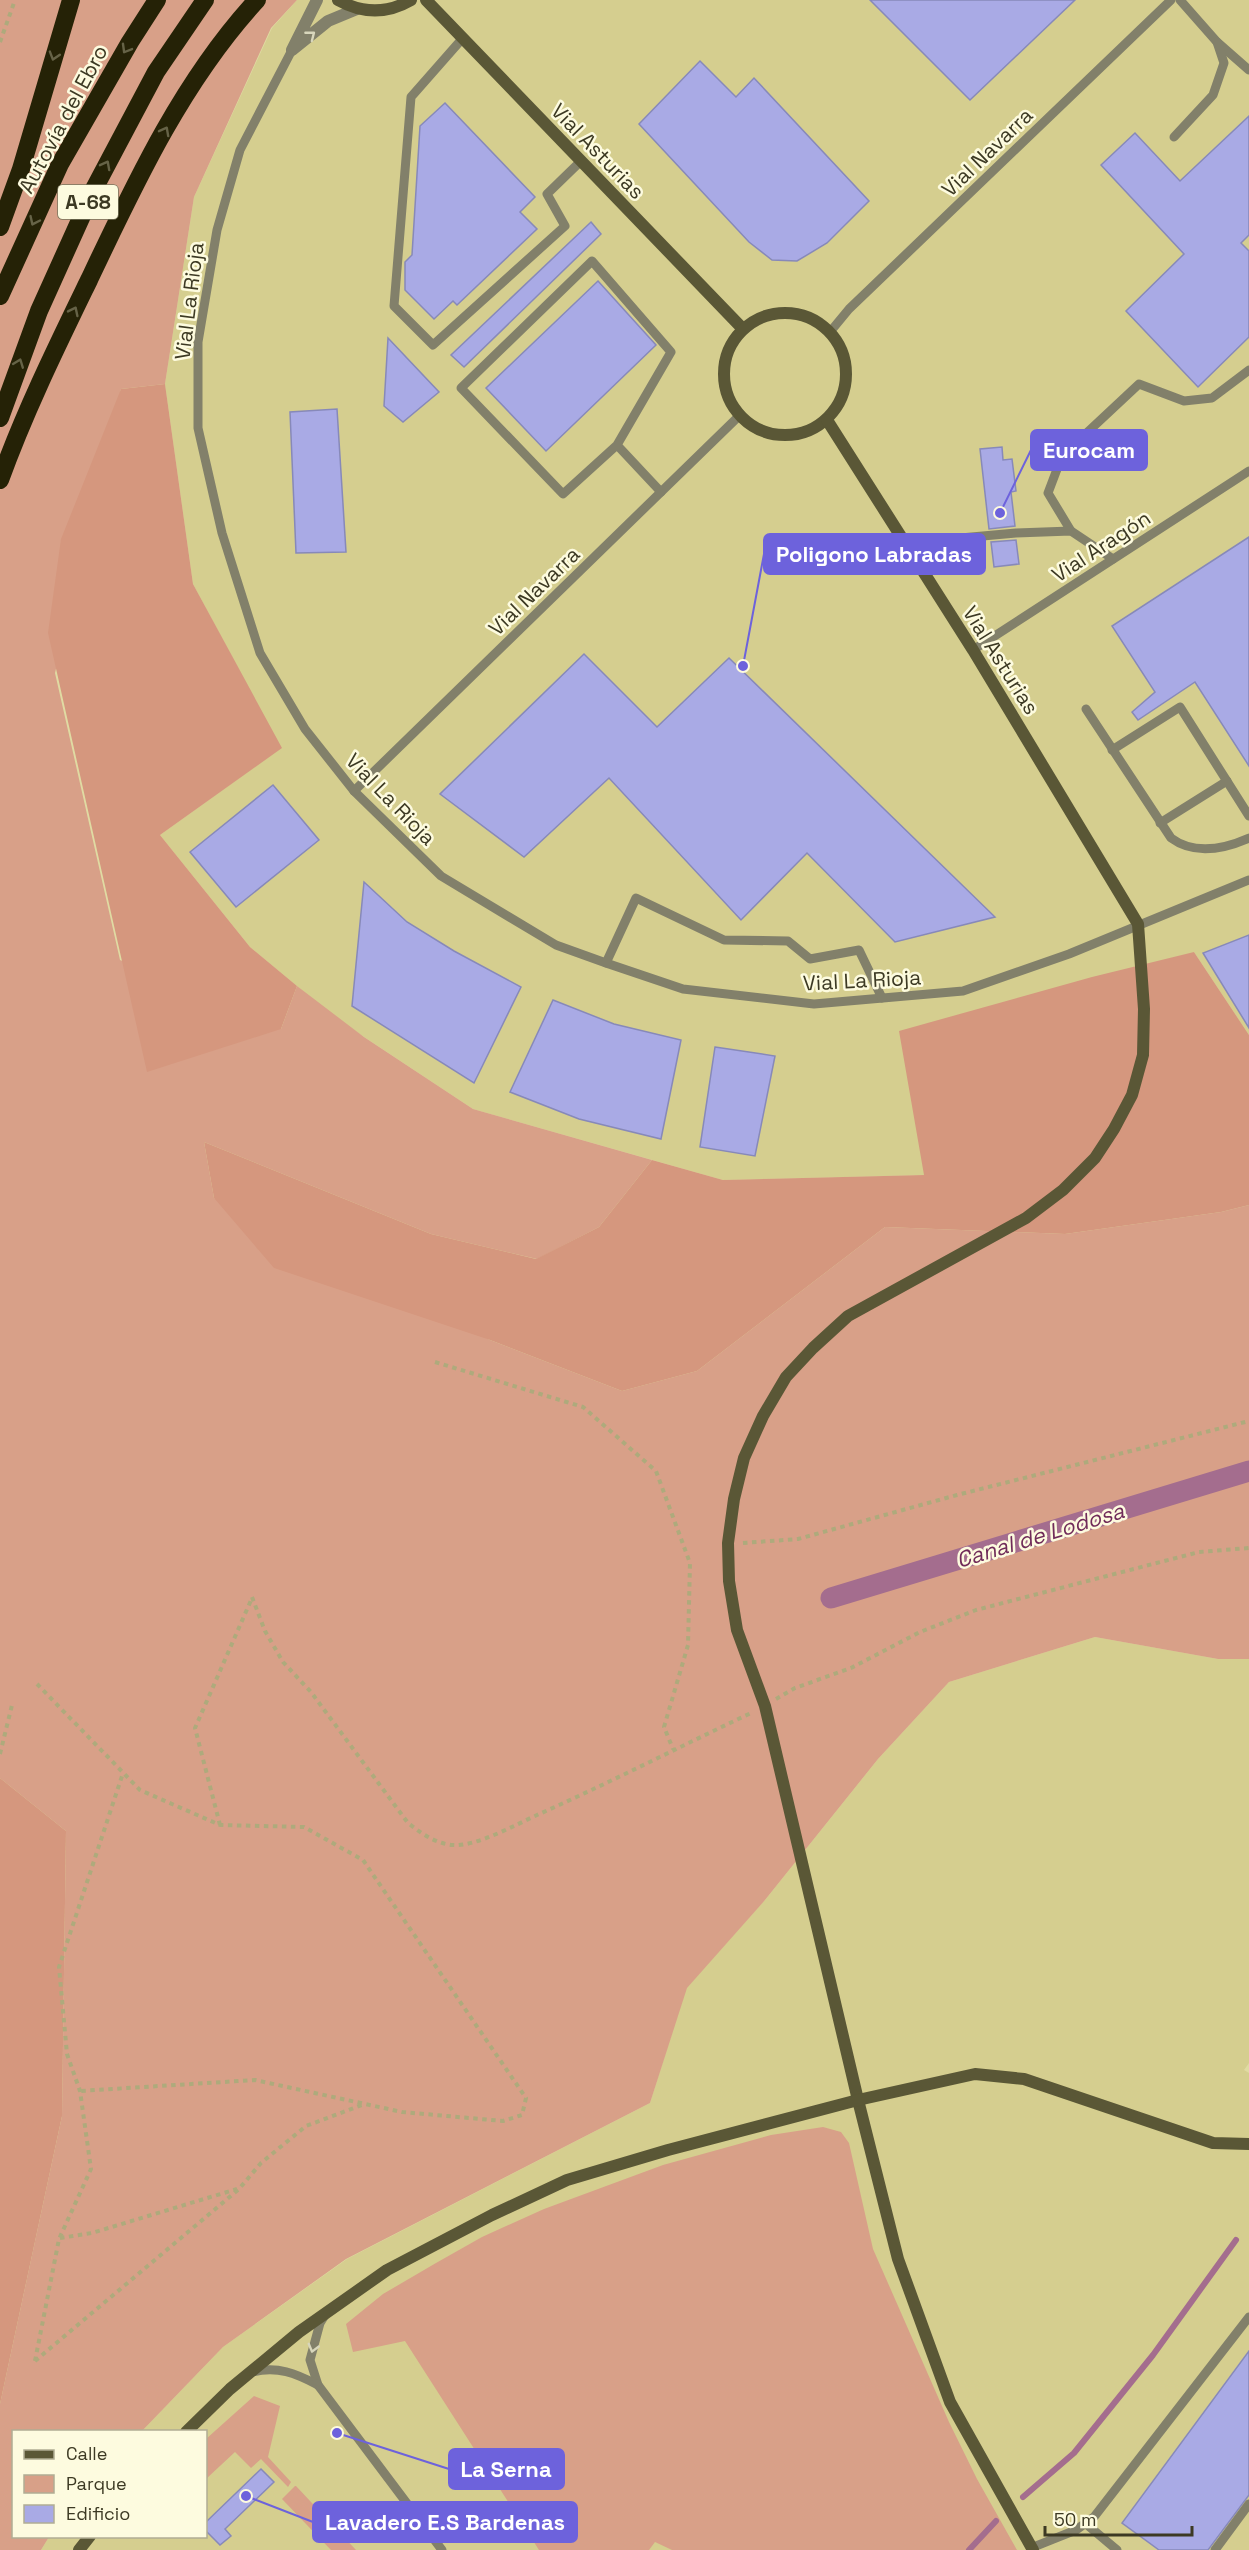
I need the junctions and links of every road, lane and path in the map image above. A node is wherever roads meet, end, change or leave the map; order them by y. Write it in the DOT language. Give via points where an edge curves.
graph roads {
  1 [pos="15,0"];
  2 [pos="71,0"];
  3 [pos="157,0"];
  4 [pos="205,0"];
  5 [pos="257,0"];
  6 [pos="317,0"];
  7 [pos="338,0"];
  8 [pos="411,0"];
  9 [pos="426,0"];
  10 [pos="1171,0"];
  11 [pos="1180,0"];
  12 [pos="357,9"];
  13 [pos="462,39"];
  14 [pos="0,42"];
  15 [pos="1217,42"];
  16 [pos="292,50"];
  17 [pos="1249,70"];
  18 [pos="1174,137"];
  19 [pos="581,161"];
  20 [pos="0,227"];
  21 [pos="0,296"];
  22 [pos="742,328"];
  23 [pos="830,332"];
  24 [pos="1249,370"];
  25 [pos="739,416"];
  26 [pos="0,418"];
  27 [pos="827,420"];
  28 [pos="617,445"];
  29 [pos="1249,471"];
  30 [pos="0,480"];
  31 [pos="662,492"];
  32 [pos="1071,531"];
  33 [pos="905,543"];
  34 [pos="1113,559"];
  35 [pos="973,651"];
  36 [pos="1086,709"];
  37 [pos="1112,750"];
  38 [pos="1227,781"];
  39 [pos="354,791"];
  40 [pos="1249,816"];
  41 [pos="1160,823"];
  42 [pos="1249,837"];
  43 [pos="1249,880"];
  44 [pos="1138,924"];
  45 [pos="606,963"];
  46 [pos="882,998"];
  47 [pos="435,1362"];
  48 [pos="1249,1421"];
  49 [pos="728,1543"];
  50 [pos="1249,1548"];
  51 [pos="37,1684"];
  52 [pos="12,1704"];
  53 [pos="765,1706"];
  54 [pos="673,1749"];
  55 [pos="0,1754"];
  56 [pos="123,1773"];
  57 [pos="220,1825"];
  58 [pos="80,2091"];
  59 [pos="858,2100"];
  60 [pos="363,2105"];
  61 [pos="1249,2144"];
  62 [pos="239,2189"];
  63 [pos="59,2238"];
  64 [pos="327,2312"];
  65 [pos="1249,2317"];
  66 [pos="250,2373"];
  67 [pos="318,2385"];
  68 [pos="188,2430"];
  69 [pos="1249,2504"];
  70 [pos="1085,2523"];
  71 [pos="1032,2549"];
  72 [pos="440,2550"];
  73 [pos="1117,2550"];
  74 [pos="1215,2550"];
  1 -- 14 [label="path"];
  2 -- 20 [label="highway, one-way"];
  3 -- 21 [label="highway, Autovía del Ebro / A-68, one-way" via="60,164"];
  26 -- 4 [label="highway, A-68, one-way" via="39,311 94,189 156,72"];
  30 -- 5 [label="highway, one-way" via="15,437 108,239 182,100 232,27"];
  6 -- 16 [label="street"];
  7 -- 12 [label="street"];
  8 -- 12 [label="street" via="379,12"];
  9 -- 13 [label="street, Vial Asturias"];
  10 -- 23 [label="lane, Vial Navarra" via="849,309"];
  11 -- 15 [label="lane"];
  16 -- 12 [label="street, one-way" via="328,21"];
  13 -- 19 [label="street, Vial Asturias"];
  13 -- 19 [label="lane" via="411,97 394,306 433,345 565,226 547,194"];
  15 -- 17 [label="lane"];
  15 -- 18 [label="lane" via="1224,63 1213,94"];
  16 -- 39 [label="lane, Vial La Rioja" via="240,150 217,230 198,342 198,428 222,533 260,653 305,729"];
  19 -- 22 [label="street, Vial Asturias"];
  22 -- 23 [label="street" via="763,316 787,312 810,318"];
  22 -- 25 [label="street" via="728,348 723,372 726,396"];
  23 -- 27 [label="street" via="843,353 847,377 841,400"];
  24 -- 32 [label="lane" via="1212,398 1184,401 1139,384 1121,400 1062,456 1048,493"];
  25 -- 27 [label="street" via="759,430 782,436 806,432"];
  25 -- 31 [label="lane, Vial Navarra"];
  27 -- 33 [label="street, Vial Asturias"];
  28 -- 28 [label="lane" via="563,494 461,388 592,261 671,352"];
  28 -- 31 [label="lane"];
  29 -- 34 [label="lane, Vial Aragón"];
  31 -- 39 [label="lane, Vial Navarra"];
  32 -- 33 [label="lane"];
  32 -- 34 [label="lane"];
  33 -- 35 [label="street, Vial Asturias"];
  34 -- 35 [label="lane, Vial Aragón"];
  35 -- 44 [label="street, Vial Asturias"];
  36 -- 37 [label="lane"];
  37 -- 38 [label="lane" via="1180,707"];
  37 -- 41 [label="lane"];
  38 -- 40 [label="lane"];
  38 -- 41 [label="lane"];
  39 -- 45 [label="lane, Vial La Rioja" via="441,876 556,945"];
  41 -- 42 [label="lane" via="1180,845 1194,849 1226,846"];
  43 -- 44 [label="lane, Vial La Rioja"];
  44 -- 46 [label="lane, Vial La Rioja" via="1069,954 963,991"];
  44 -- 49 [label="street" via="1143,1055 1132,1095 1108,1139 1063,1190 1026,1218 848,1317 813,1348 786,1377 744,1458"];
  45 -- 46 [label="lane, Vial La Rioja" via="683,989 814,1004"];
  45 -- 46 [label="lane" via="636,898 724,940 788,941 810,959 859,950"];
  47 -- 54 [label="path" via="583,1407 656,1471 690,1563 688,1645 664,1727"];
  48 -- 49 [label="path" via="798,1539"];
  49 -- 53 [label="street" via="737,1630"];
  50 -- 53 [label="path" via="1198,1552 976,1610 920,1632 851,1668 795,1688"];
  51 -- 56 [label="path"];
  52 -- 55 [label="path"];
  53 -- 54 [label="path"];
  53 -- 59 [label="street"];
  54 -- 57 [label="path" via="626,1776 485,1839 453,1845 428,1838 408,1823 318,1702 283,1662 252,1598 195,1728"];
  56 -- 57 [label="path" via="140,1790"];
  56 -- 58 [label="path" via="59,1967 67,2054"];
  57 -- 60 [label="path" via="304,1827 363,1860 526,2098 522,2115 503,2121"];
  58 -- 60 [label="path" via="255,2080"];
  58 -- 63 [label="path" via="91,2169"];
  59 -- 61 [label="street" via="975,2074 1024,2079 1213,2143"];
  59 -- 64 [label="street" via="567,2180 387,2270"];
  59 -- 71 [label="street" via="898,2259 950,2402"];
  60 -- 62 [label="path" via="306,2127 261,2163"];
  62 -- 63 [label="path" via="92,2233"];
  62 -- 63 [label="path" via="35,2361"];
  64 -- 66 [label="street"];
  64 -- 67 [label="lane, one-way" via="310,2360"];
  65 -- 70 [label="lane" via="1094,2517"];
  66 -- 67 [label="lane" via="280,2369"];
  66 -- 68 [label="street"];
  67 -- 72 [label="lane"];
  69 -- 74 [label="lane"];
  70 -- 71 [label="lane"];
  70 -- 73 [label="lane"];
}
